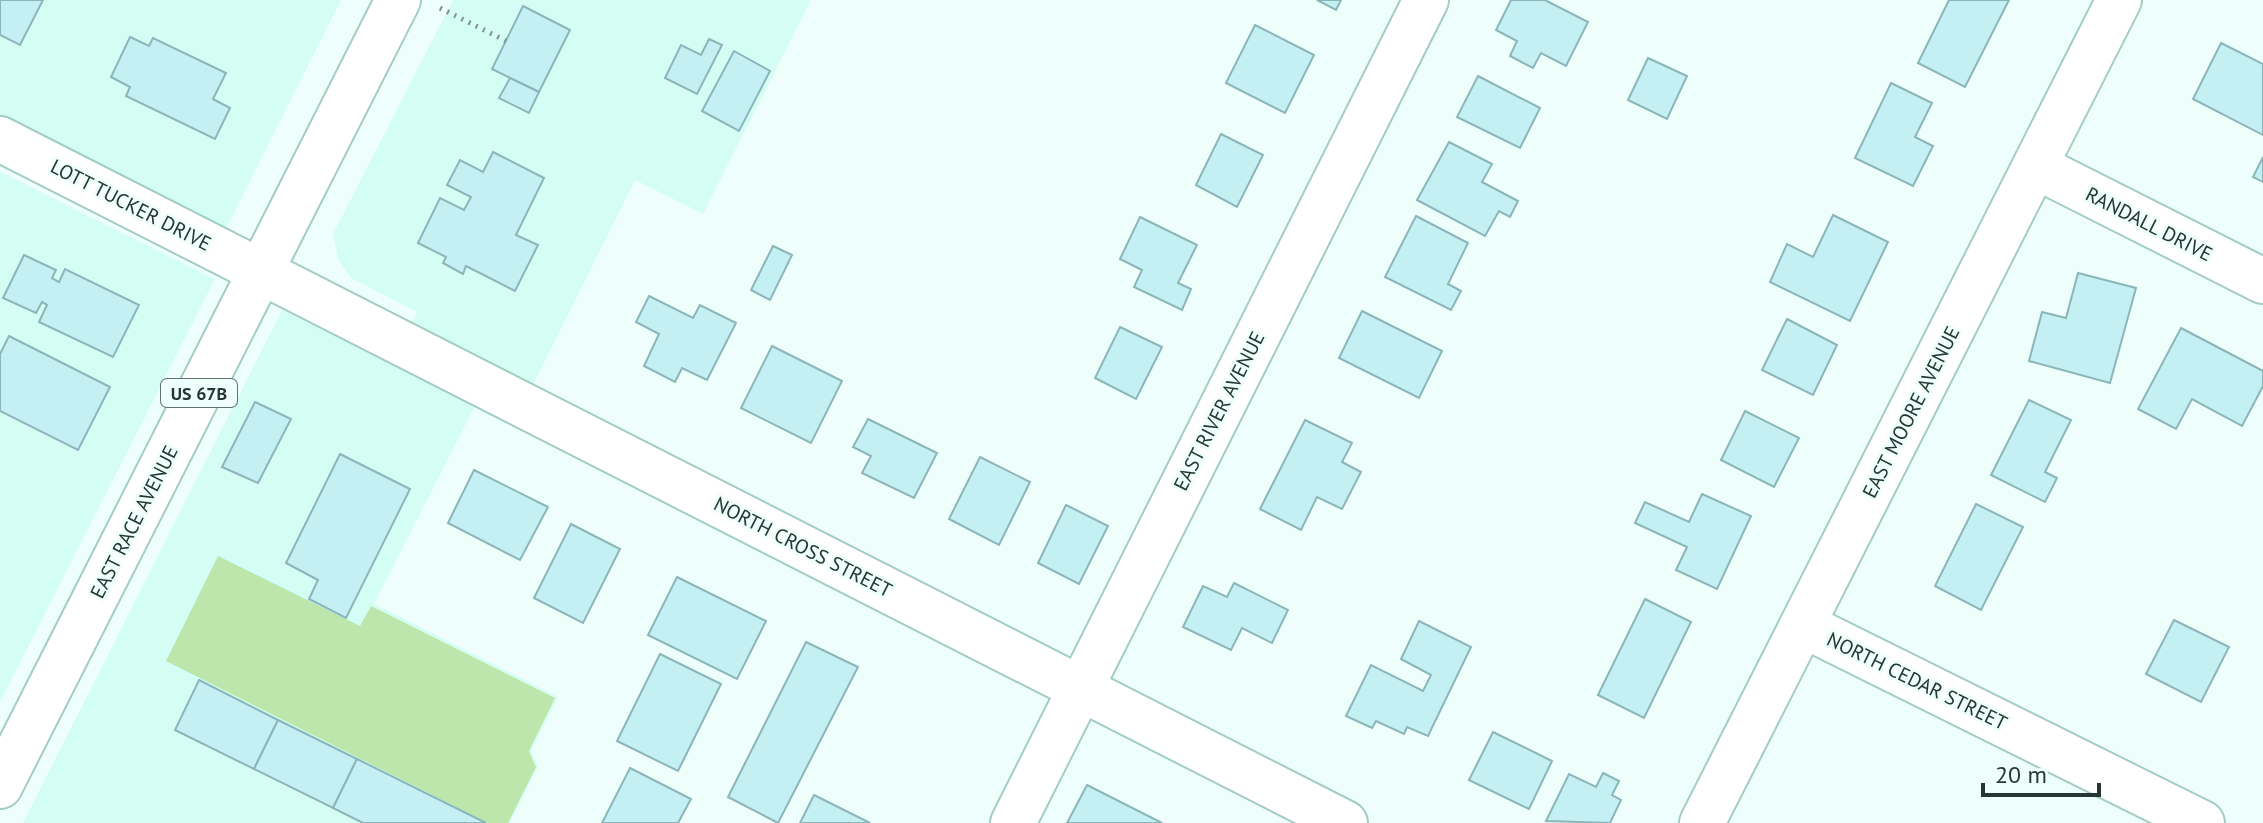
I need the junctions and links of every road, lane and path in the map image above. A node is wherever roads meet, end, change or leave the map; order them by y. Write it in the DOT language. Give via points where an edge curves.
graph roads {
  1 [pos="398,0"];
  2 [pos="1426,0"];
  3 [pos="2119,0"];
  4 [pos="440,8"];
  5 [pos="506,41"];
  6 [pos="0,139"];
  7 [pos="2035,166"];
  8 [pos="261,270"];
  9 [pos="2263,281"];
  10 [pos="1803,625"];
  11 [pos="1080,688"];
  12 [pos="0,786"];
  13 [pos="1013,823"];
  14 [pos="1345,823"];
  15 [pos="1702,823"];
  16 [pos="2202,823"];
  1 -- 8 [label="street, EAST RACE AVENUE / US 67B"];
  2 -- 11 [label="street, EAST RIVER AVENUE"];
  3 -- 7 [label="street, EAST MOORE AVENUE"];
  4 -- 5 [label="path"];
  6 -- 8 [label="street, LOTT TUCKER DRIVE"];
  7 -- 9 [label="street, RANDALL DRIVE"];
  7 -- 10 [label="street, EAST MOORE AVENUE"];
  8 -- 11 [label="street, NORTH CROSS STREET"];
  8 -- 12 [label="street, EAST RACE AVENUE / US 67B"];
  10 -- 15 [label="street, EAST MOORE AVENUE"];
  10 -- 16 [label="street, NORTH CEDAR STREET"];
  11 -- 13 [label="street, EAST RIVER AVENUE"];
  11 -- 14 [label="street, NORTH CROSS STREET"];
}
